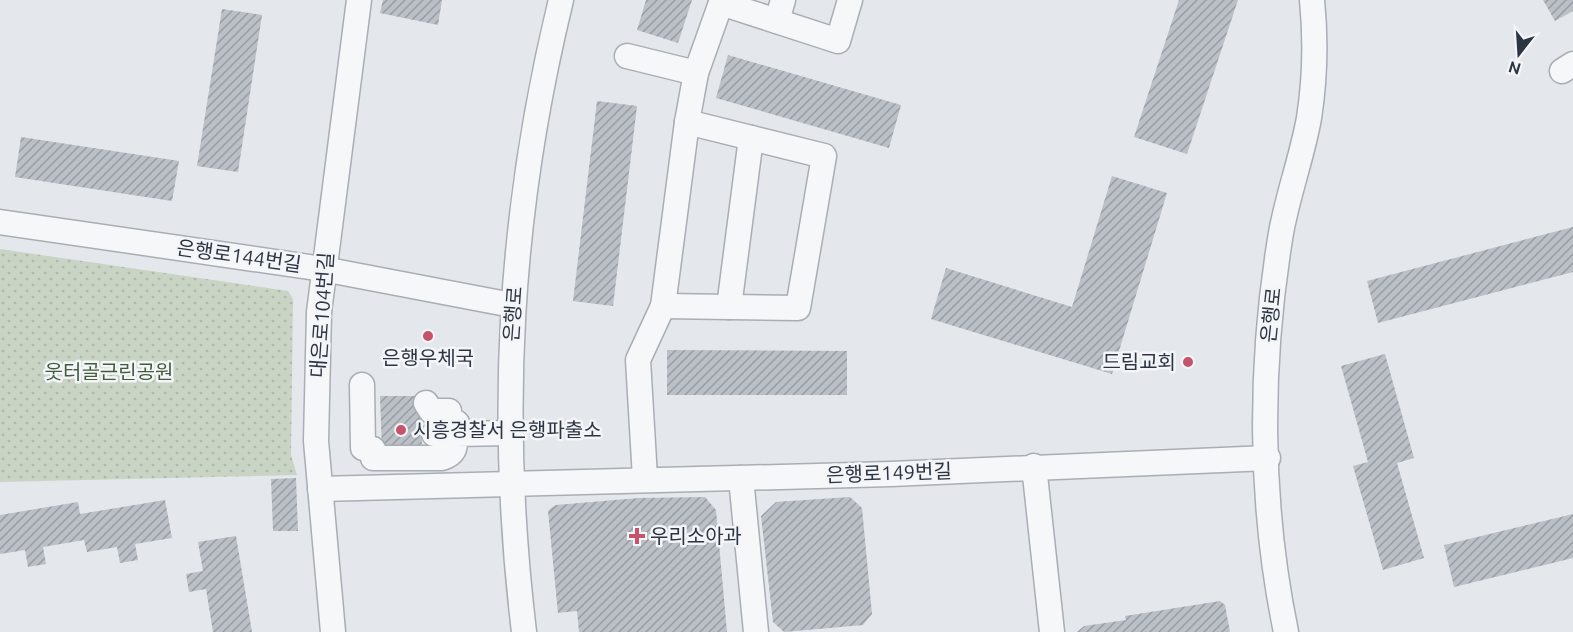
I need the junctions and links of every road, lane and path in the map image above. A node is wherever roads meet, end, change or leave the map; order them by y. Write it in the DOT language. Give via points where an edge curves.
graph roads {
  1 [pos="359,0"];
  2 [pos="561,0"];
  3 [pos="850,0"];
  4 [pos="1312,0"];
  5 [pos="722,1"];
  6 [pos="780,10"];
  7 [pos="627,56"];
  8 [pos="696,73"];
  9 [pos="687,122"];
  10 [pos="751,138"];
  11 [pos="0,222"];
  12 [pos="323,269"];
  13 [pos="512,305"];
  14 [pos="663,306"];
  15 [pos="729,307"];
  16 [pos="362,385"];
  17 [pos="426,403"];
  18 [pos="509,433"];
  19 [pos="445,434"];
  20 [pos="1268,458"];
  21 [pos="1034,466"];
  22 [pos="645,478"];
  23 [pos="741,478"];
  24 [pos="510,483"];
  25 [pos="320,489"];
  26 [pos="333,632"];
  27 [pos="524,632"];
  28 [pos="756,632"];
  29 [pos="1052,632"];
  30 [pos="1287,632"];
  1 -- 12 [label="street, 대은로104번길"];
  2 -- 13 [label="street, 은행로" via="537,106"];
  3 -- 6 [label="street" via="838,41"];
  4 -- 20 [label="street, 은행로" via="1316,51 1309,118 1282,231 1269,321 1265,410"];
  5 -- 6 [label="street"];
  5 -- 8 [label="street"];
  7 -- 8 [label="street"];
  8 -- 9 [label="street"];
  9 -- 10 [label="street"];
  9 -- 14 [label="street"];
  10 -- 15 [label="street"];
  10 -- 15 [label="street" via="824,156 798,308"];
  11 -- 12 [label="street, 은행로144번길"];
  12 -- 13 [label="street, 은행로144번길"];
  12 -- 25 [label="street, 대은로104번길" via="316,430"];
  13 -- 18 [label="street, 은행로"];
  14 -- 15 [label="street"];
  14 -- 22 [label="street" via="638,360"];
  16 -- 19 [label="street" via="363,448 373,449 373,458 442,458 455,451"];
  17 -- 19 [label="street" via="431,411 449,411 448,422 457,423"];
  18 -- 19 [label="street"];
  18 -- 24 [label="street, 은행로"];
  20 -- 21 [label="street, 은행로149번길"];
  20 -- 30 [label="street, 은행로" via="1271,536"];
  21 -- 23 [label="street, 은행로149번길"];
  21 -- 29 [label="street"];
  22 -- 23 [label="street, 은행로149번길"];
  22 -- 24 [label="street, 은행로149번길"];
  23 -- 28 [label="street"];
  24 -- 25 [label="street, 은행로149번길"];
  24 -- 27 [label="street, 은행로"];
  25 -- 26 [label="street, 대은로104번길"];
}
